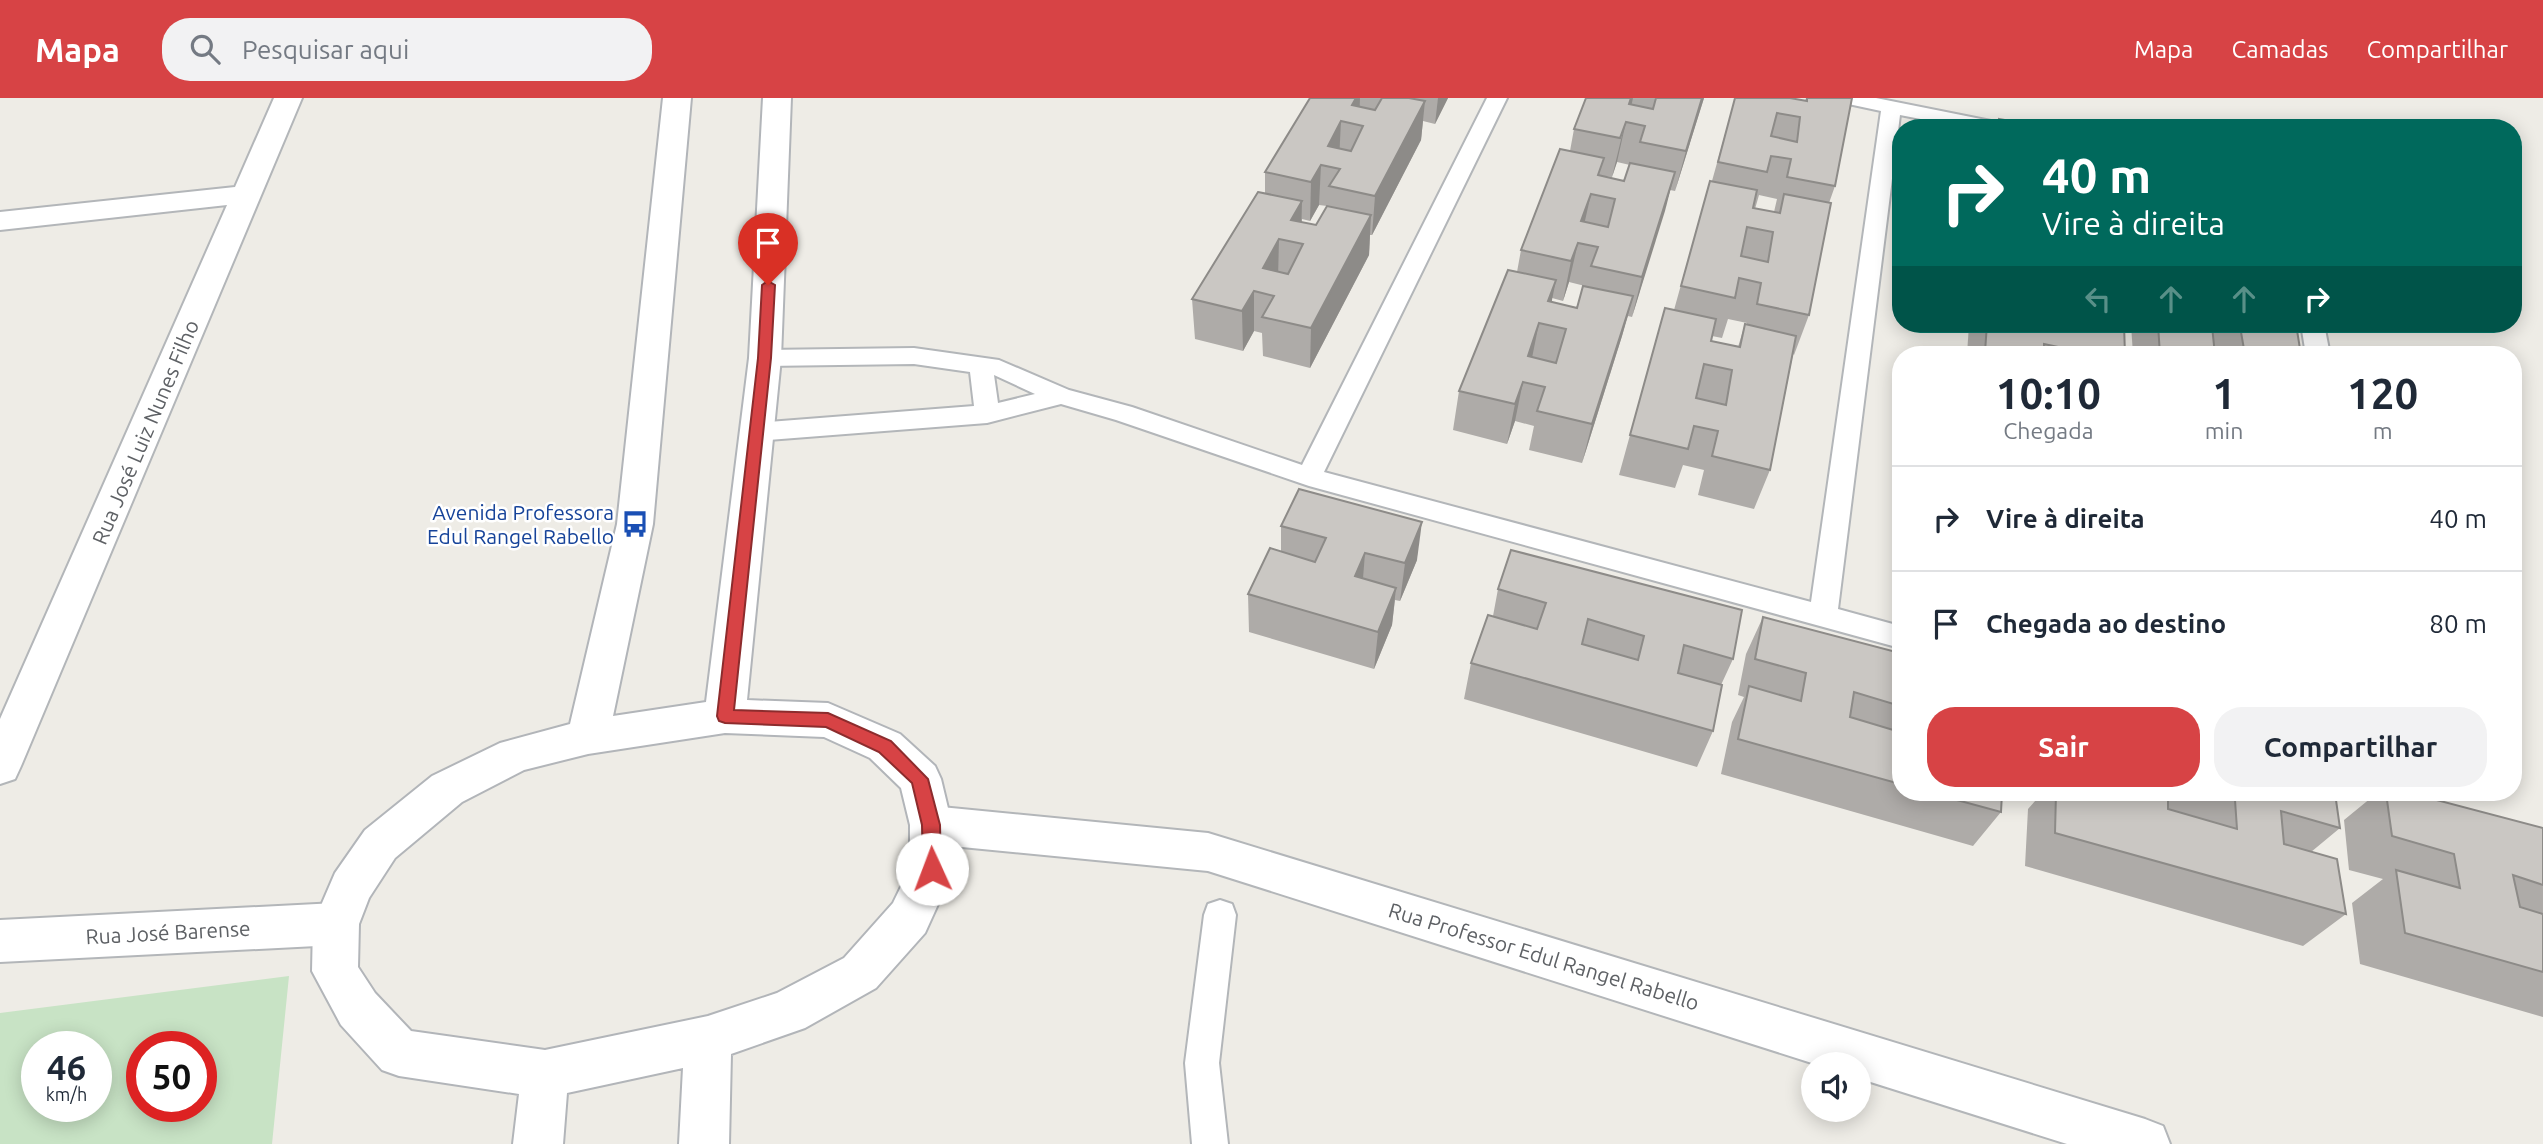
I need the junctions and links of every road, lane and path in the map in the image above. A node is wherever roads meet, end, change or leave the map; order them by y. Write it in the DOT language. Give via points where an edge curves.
graph roads {
  1 [pos="289,98"];
  2 [pos="677,98"];
  3 [pos="777,98"];
  4 [pos="1497,98"];
  5 [pos="1846,98"];
  6 [pos="1891,107"];
  7 [pos="1953,119"];
  8 [pos="248,194"];
  9 [pos="0,220"];
  10 [pos="765,358"];
  11 [pos="981,365"];
  12 [pos="1060,396"];
  13 [pos="987,414"];
  14 [pos="756,432"];
  15 [pos="1309,477"];
  16 [pos="1823,617"];
  17 [pos="1892,635"];
  18 [pos="725,716"];
  19 [pos="588,737"];
  20 [pos="0,766"];
  21 [pos="931,825"];
  22 [pos="1220,915"];
  23 [pos="336,924"];
  24 [pos="0,941"];
  25 [pos="708,1039"];
  26 [pos="545,1074"];
  27 [pos="538,1144"];
  28 [pos="704,1144"];
  29 [pos="1210,1144"];
  30 [pos="2145,1144"];
  1 -- 8 [label="main road, Rua José Luiz Nunes Filho"];
  2 -- 19 [label="main road" via="635,524"];
  3 -- 10 [label="main road"];
  4 -- 15 [label="lane"];
  5 -- 6 [label="lane"];
  6 -- 7 [label="lane"];
  6 -- 16 [label="lane"];
  8 -- 9 [label="main road"];
  8 -- 20 [label="main road, Rua José Luiz Nunes Filho"];
  10 -- 11 [label="lane" via="914,356"];
  10 -- 14 [label="main road"];
  11 -- 12 [label="lane" via="999,368"];
  11 -- 13 [label="lane"];
  12 -- 13 [label="lane"];
  12 -- 15 [label="lane" via="1182,432"];
  13 -- 14 [label="lane"];
  14 -- 18 [label="main road"];
  15 -- 16 [label="lane"];
  16 -- 17 [label="lane"];
  18 -- 19 [label="main road"];
  18 -- 21 [label="main road" via="828,720 885,747 920,779"];
  19 -- 23 [label="main road" via="515,755 447,789 380,844 351,887"];
  21 -- 25 [label="main road" via="932,869 927,882 909,918 860,973 788,1012"];
  21 -- 30 [label="main road, Rua Professor Edul Rangel Rabello" via="1208,852"];
  22 -- 29 [label="lane" via="1202,1063"];
  23 -- 24 [label="main road, Rua José Barense"];
  23 -- 26 [label="main road" via="335,971 358,1009 399,1054"];
  25 -- 26 [label="main road"];
  25 -- 28 [label="main road"];
  26 -- 27 [label="main road"];
}
